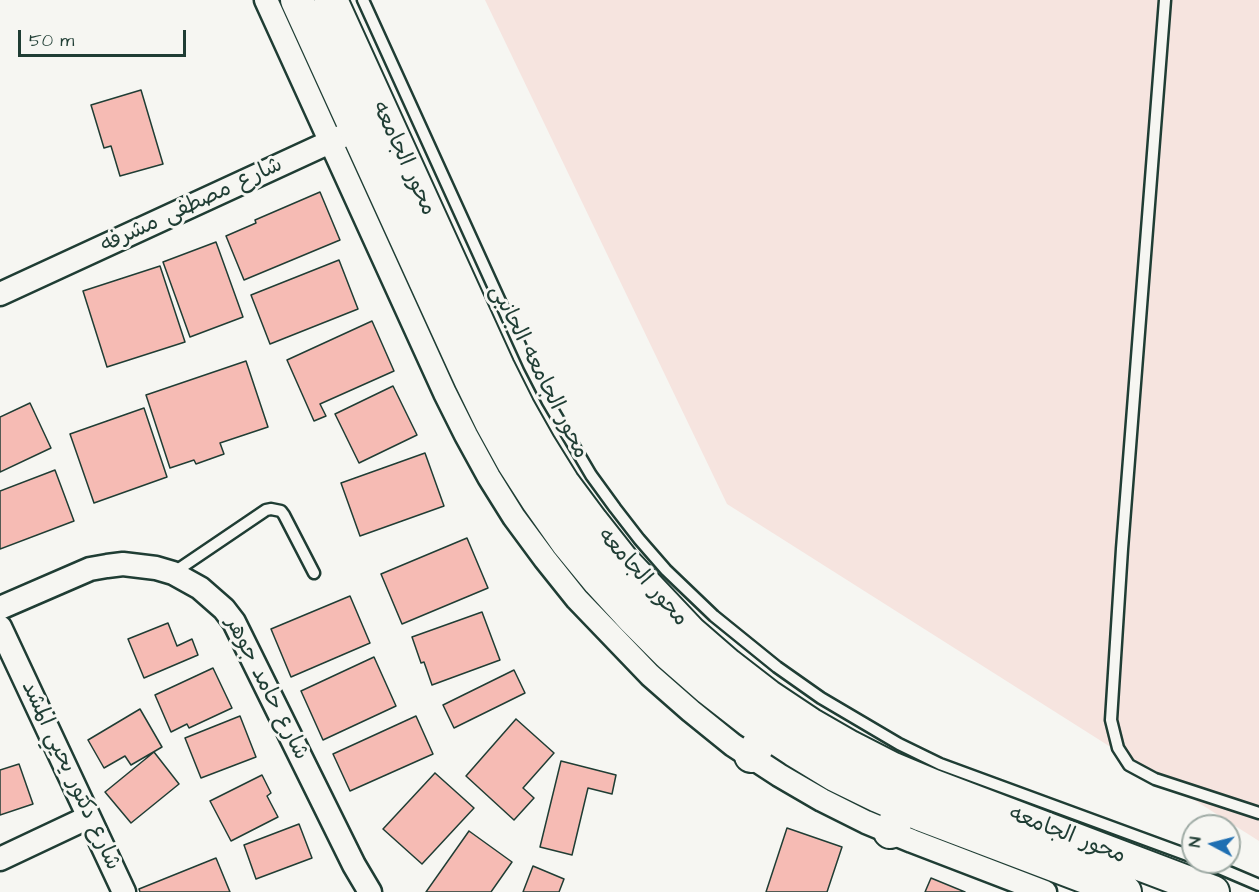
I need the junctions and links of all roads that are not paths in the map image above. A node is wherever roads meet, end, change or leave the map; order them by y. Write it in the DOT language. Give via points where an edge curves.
graph roads {
  1 [pos="266,0"];
  2 [pos="297,0"];
  3 [pos="331,0"];
  4 [pos="363,0"];
  5 [pos="1165,0"];
  6 [pos="384,117"];
  7 [pos="343,136"];
  8 [pos="0,294"];
  9 [pos="172,573"];
  10 [pos="314,573"];
  11 [pos="0,608"];
  12 [pos="0,627"];
  13 [pos="1259,813"];
  14 [pos="89,817"];
  15 [pos="897,819"];
  16 [pos="1181,853"];
  17 [pos="0,859"];
  18 [pos="1233,874"];
  19 [pos="1259,885"];
  20 [pos="124,892"];
  21 [pos="370,892"];
  22 [pos="1045,892"];
  23 [pos="1125,892"];
  24 [pos="1213,892"];
  1 -- 7 [label="street"];
  2 -- 7 [label="street, محور الجامعه"];
  3 -- 6 [label="street, محور الجامعه"];
  4 -- 16 [label="lane, محور الجامعه الجانبى" via="548,402 591,475 666,570 714,616 777,667 889,738 940,764"];
  5 -- 13 [label="lane" via="1111,720 1118,748 1129,765 1155,779"];
  6 -- 7 [label="street, شارع مصطفى مشرفه"];
  6 -- 24 [label="street, محور الجامعه" via="498,367 540,446 622,560 690,632 777,702 891,768"];
  7 -- 8 [label="street, شارع مصطفى مشرفه"];
  7 -- 15 [label="street, محور الجامعه" via="513,462 567,542 655,640 750,721 759,744 794,750"];
  9 -- 10 [label="lane" via="271,509 284,515"];
  9 -- 11 [label="street, شارع حامد جوهر" via="140,565 99,567"];
  9 -- 21 [label="street, شارع حامد جوهر" via="200,588 234,622"];
  12 -- 14 [label="street, شارع دكتور يحيي المشد"];
  14 -- 17 [label="street"];
  14 -- 20 [label="street, شارع دكتور يحيي المشد"];
  15 -- 22 [label="street"];
  15 -- 23 [label="street, محور الجامعه"];
  18 -- 19 [label="lane"];
}
